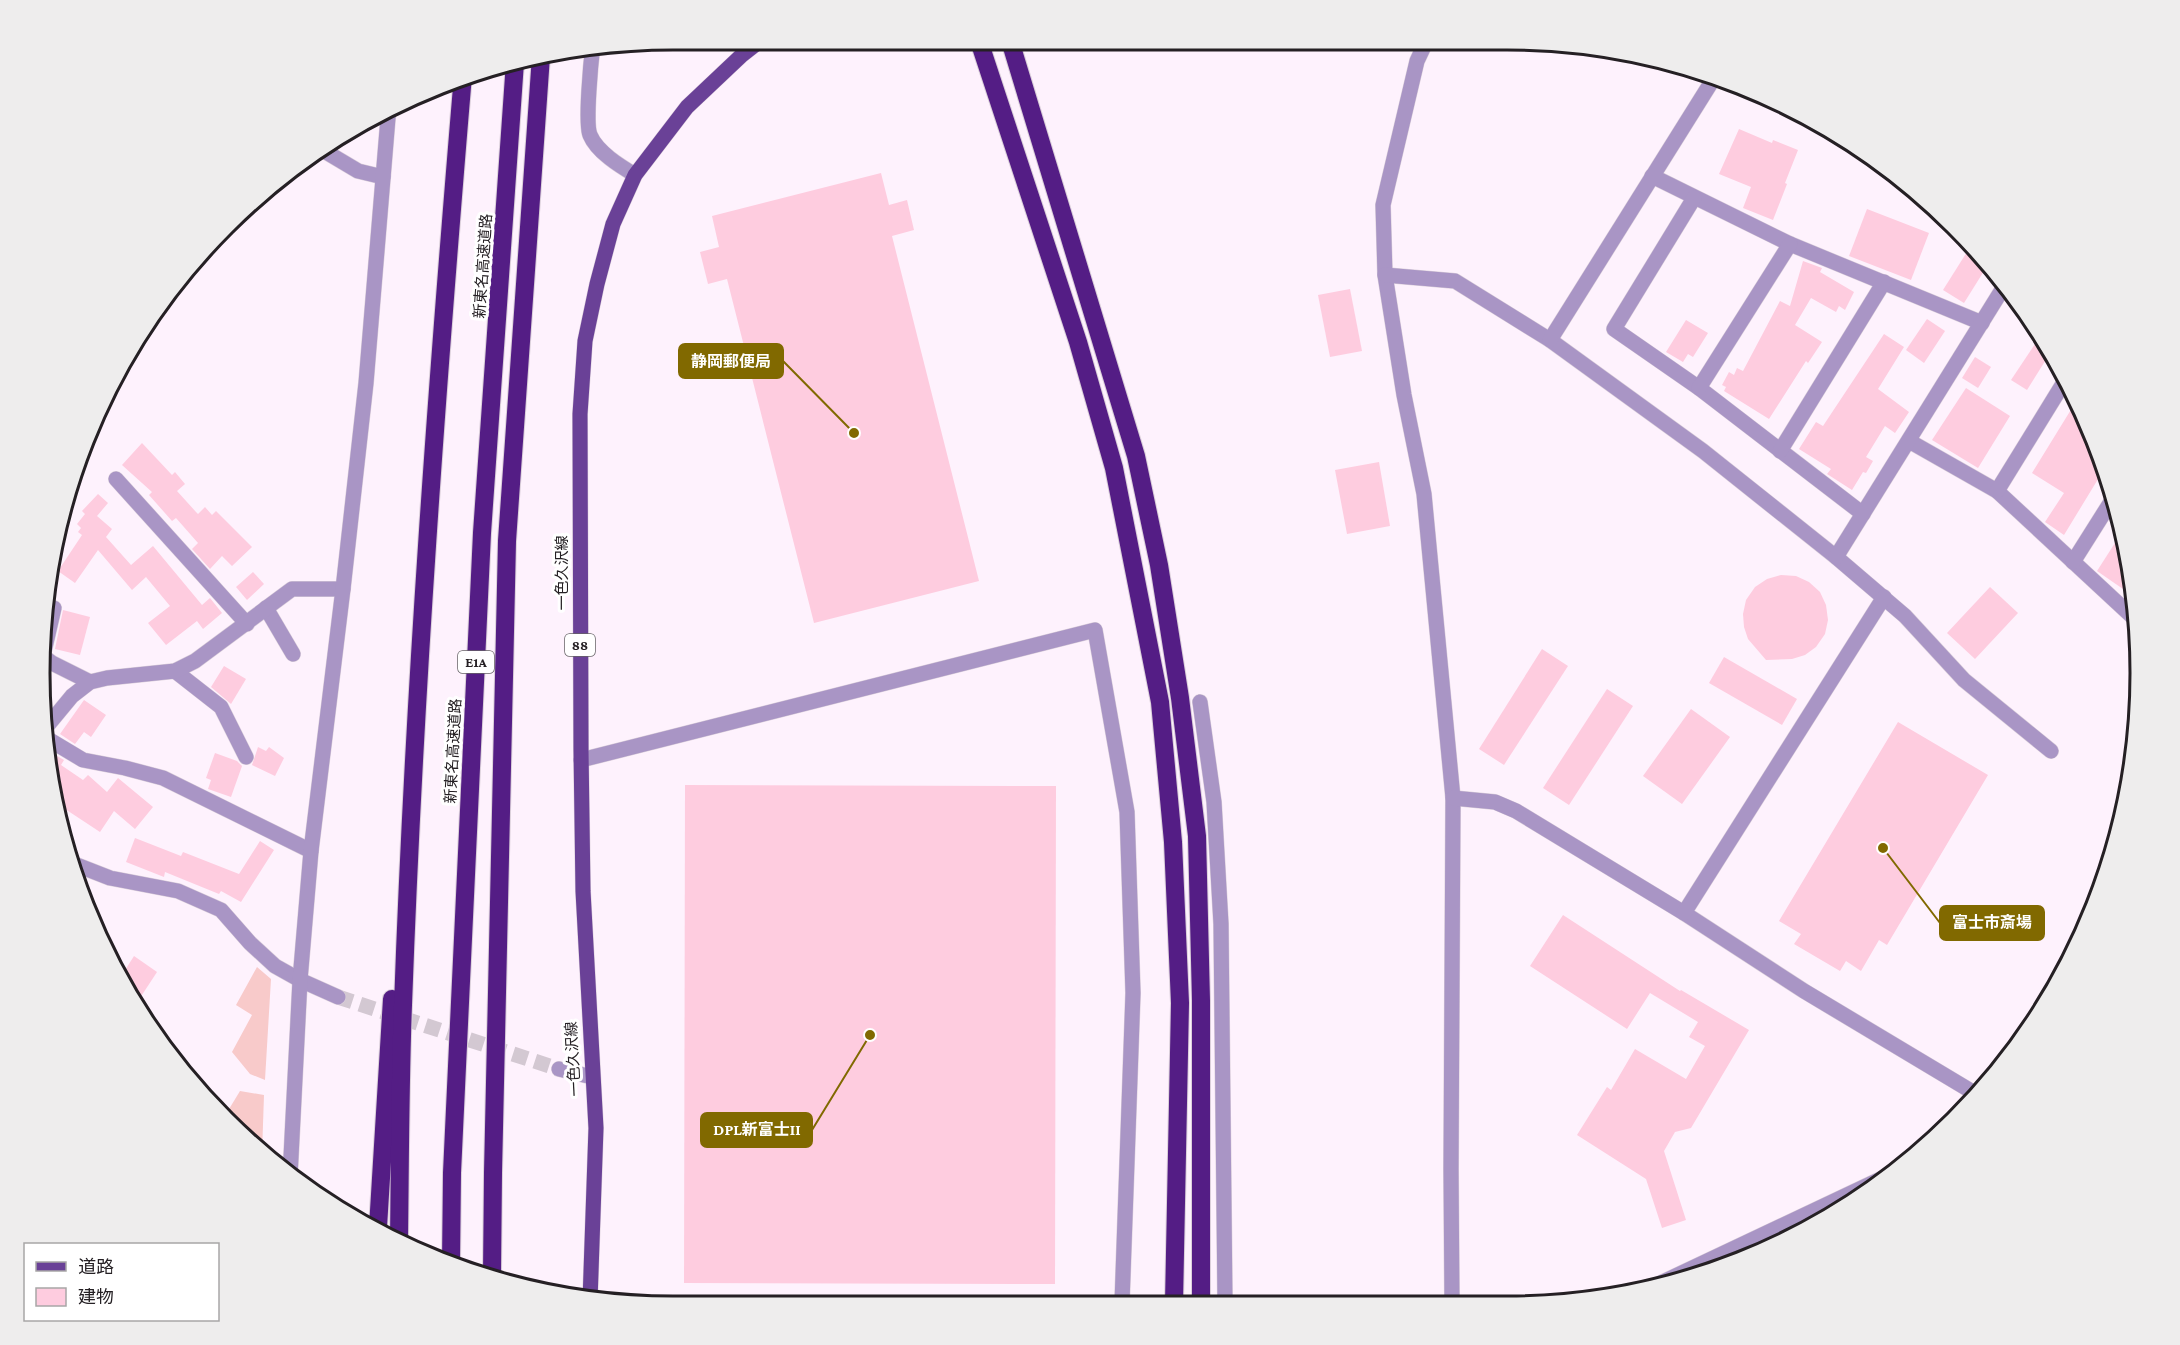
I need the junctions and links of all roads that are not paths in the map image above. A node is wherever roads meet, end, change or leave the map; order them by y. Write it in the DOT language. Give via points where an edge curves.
graph roads {
  1 [pos="748,50"];
  2 [pos="982,50"];
  3 [pos="1013,50"];
  4 [pos="1422,50"];
  5 [pos="591,55"];
  6 [pos="540,64"];
  7 [pos="514,70"];
  8 [pos="1710,84"];
  9 [pos="462,87"];
  10 [pos="388,119"];
  11 [pos="328,153"];
  12 [pos="635,176"];
  13 [pos="1652,176"];
  14 [pos="382,177"];
  15 [pos="1694,198"];
  16 [pos="1790,244"];
  17 [pos="1385,275"];
  18 [pos="1884,282"];
  19 [pos="2001,292"];
  20 [pos="1982,322"];
  21 [pos="1550,340"];
  22 [pos="2061,387"];
  23 [pos="1699,388"];
  24 [pos="1909,441"];
  25 [pos="1780,451"];
  26 [pos="116,479"];
  27 [pos="1996,491"];
  28 [pos="2108,506"];
  29 [pos="1863,514"];
  30 [pos="1836,557"];
  31 [pos="2073,562"];
  32 [pos="344,589"];
  33 [pos="1884,597"];
  34 [pos="54,608"];
  35 [pos="266,608"];
  36 [pos="53,612"];
  37 [pos="2127,612"];
  38 [pos="247,624"];
  39 [pos="293,654"];
  40 [pos="50,662"];
  41 [pos="175,671"];
  42 [pos="90,682"];
  43 [pos="1200,702"];
  44 [pos="52,720"];
  45 [pos="54,743"];
  46 [pos="2051,751"];
  47 [pos="246,757"];
  48 [pos="581,760"];
  49 [pos="414,775"];
  50 [pos="1453,798"];
  51 [pos="311,851"];
  52 [pos="81,867"];
  53 [pos="1684,913"];
  54 [pos="300,980"];
  55 [pos="338,997"];
  56 [pos="559,1069"];
  57 [pos="592,1077"];
  58 [pos="1969,1090"];
  59 [pos="291,1165"];
  60 [pos="1849,1194"];
  61 [pos="378,1221"];
  62 [pos="399,1232"];
  63 [pos="451,1254"];
  64 [pos="1699,1265"];
  65 [pos="492,1268"];
  66 [pos="590,1290"];
  67 [pos="1122,1296"];
  68 [pos="1174,1296"];
  69 [pos="1202,1296"];
  70 [pos="1225,1296"];
  71 [pos="1452,1296"];
  1 -- 12 [label="main road, 一色久沢線 / 88" via="687,107"];
  2 -- 68 [label="highway" via="1078,342 1114,468 1160,702 1173,842 1180,1003"];
  3 -- 69 [label="highway" via="1136,456 1159,565 1180,698 1197,836"];
  4 -- 17 [label="street" via="1383,205"];
  5 -- 12 [label="street" via="589,134 610,159"];
  6 -- 65 [label="highway" via="507,541"];
  7 -- 63 [label="highway, 新東名高速道路 / E1A" via="482,533"];
  8 -- 13 [label="street"];
  9 -- 49 [label="highway"];
  10 -- 14 [label="street"];
  11 -- 14 [label="street" via="358,171"];
  12 -- 48 [label="main road, 一色久沢線 / 88" via="613,224 585,341 580,414"];
  13 -- 15 [label="street"];
  13 -- 21 [label="street"];
  14 -- 32 [label="street"];
  15 -- 16 [label="street"];
  15 -- 23 [label="street" via="1614,329"];
  16 -- 18 [label="street"];
  16 -- 23 [label="street"];
  17 -- 21 [label="street" via="1455,281"];
  17 -- 50 [label="street" via="1424,494"];
  18 -- 20 [label="street"];
  18 -- 25 [label="street"];
  19 -- 20 [label="street"];
  20 -- 24 [label="street"];
  21 -- 30 [label="street" via="1704,452"];
  22 -- 27 [label="street"];
  23 -- 25 [label="street"];
  24 -- 27 [label="street"];
  24 -- 29 [label="street"];
  25 -- 29 [label="street"];
  26 -- 38 [label="street"];
  27 -- 31 [label="street"];
  28 -- 31 [label="street"];
  29 -- 30 [label="street"];
  30 -- 33 [label="street"];
  31 -- 37 [label="street"];
  32 -- 35 [label="street" via="292,589"];
  32 -- 51 [label="street"];
  33 -- 46 [label="street" via="1964,680"];
  33 -- 53 [label="street"];
  34 -- 36 [label="street"];
  35 -- 38 [label="street"];
  35 -- 39 [label="street"];
  38 -- 41 [label="street"];
  40 -- 42 [label="street"];
  41 -- 42 [label="street"];
  41 -- 47 [label="street" via="221,707"];
  42 -- 44 [label="street"];
  43 -- 70 [label="street" via="1214,802 1221,924"];
  45 -- 51 [label="street" via="83,760 163,778"];
  48 -- 57 [label="main road, 一色久沢線 / 88"];
  48 -- 67 [label="street" via="1095,630 1127,812 1133,993"];
  49 -- 61 [label="highway" via="388,1041"];
  49 -- 62 [label="highway" via="403,1006"];
  50 -- 53 [label="street" via="1495,802 1516,812"];
  50 -- 71 [label="street"];
  51 -- 54 [label="street"];
  52 -- 54 [label="street" via="110,878 178,891 221,910 250,943 276,966"];
  53 -- 58 [label="street" via="1804,991"];
  54 -- 55 [label="street"];
  54 -- 59 [label="street"];
  56 -- 57 [label="street"];
  57 -- 66 [label="main road, 一色久沢線 / 88" via="596,1128"];
  60 -- 64 [label="street"];
}
